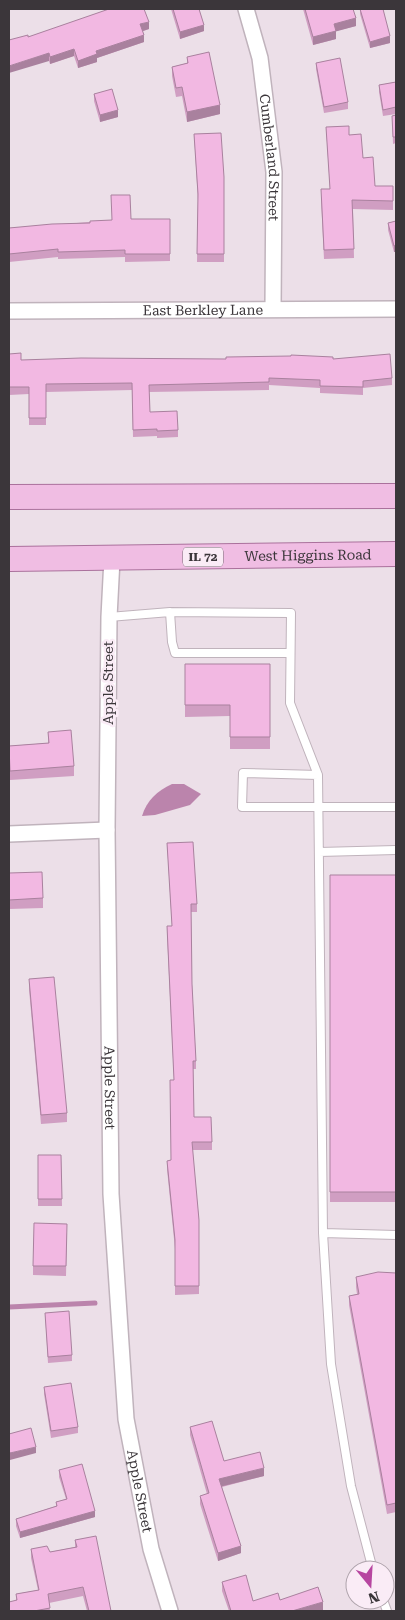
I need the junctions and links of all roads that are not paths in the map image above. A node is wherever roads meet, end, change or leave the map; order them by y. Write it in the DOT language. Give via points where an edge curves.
graph roads {
  1 [pos="246,9"];
  2 [pos="274,309"];
  3 [pos="396,309"];
  4 [pos="9,311"];
  5 [pos="396,496"];
  6 [pos="9,498"];
  7 [pos="396,554"];
  8 [pos="9,559"];
  9 [pos="112,559"];
  10 [pos="170,612"];
  11 [pos="109,617"];
  12 [pos="290,653"];
  13 [pos="318,774"];
  14 [pos="396,807"];
  15 [pos="319,808"];
  16 [pos="107,830"];
  17 [pos="9,834"];
  18 [pos="396,850"];
  19 [pos="319,852"];
  20 [pos="323,1233"];
  21 [pos="396,1235"];
  22 [pos="370,1560"];
  23 [pos="170,1611"];
  1 -- 2 [label="street, Cumberland Street" via="260,58 274,172"];
  2 -- 3 [label="street, East Berkley Lane"];
  2 -- 4 [label="street, East Berkley Lane"];
  5 -- 6 [label="main road"];
  7 -- 9 [label="main road, West Higgins Road / IL 72"];
  8 -- 9 [label="main road, West Higgins Road / IL 72"];
  9 -- 11 [label="street, Apple Street"];
  10 -- 11 [label="lane"];
  10 -- 12 [label="lane" via="175,653"];
  10 -- 12 [label="lane" via="291,613"];
  11 -- 16 [label="street, Apple Street"];
  12 -- 13 [label="lane" via="290,703"];
  13 -- 15 [label="lane"];
  13 -- 15 [label="lane" via="243,773 242,807"];
  14 -- 15 [label="lane"];
  15 -- 19 [label="lane"];
  16 -- 17 [label="street"];
  16 -- 23 [label="street, Apple Street" via="111,1194 126,1419 151,1549"];
  18 -- 19 [label="lane"];
  19 -- 20 [label="lane"];
  20 -- 21 [label="lane"];
  20 -- 22 [label="lane" via="331,1364 351,1486"];
}
